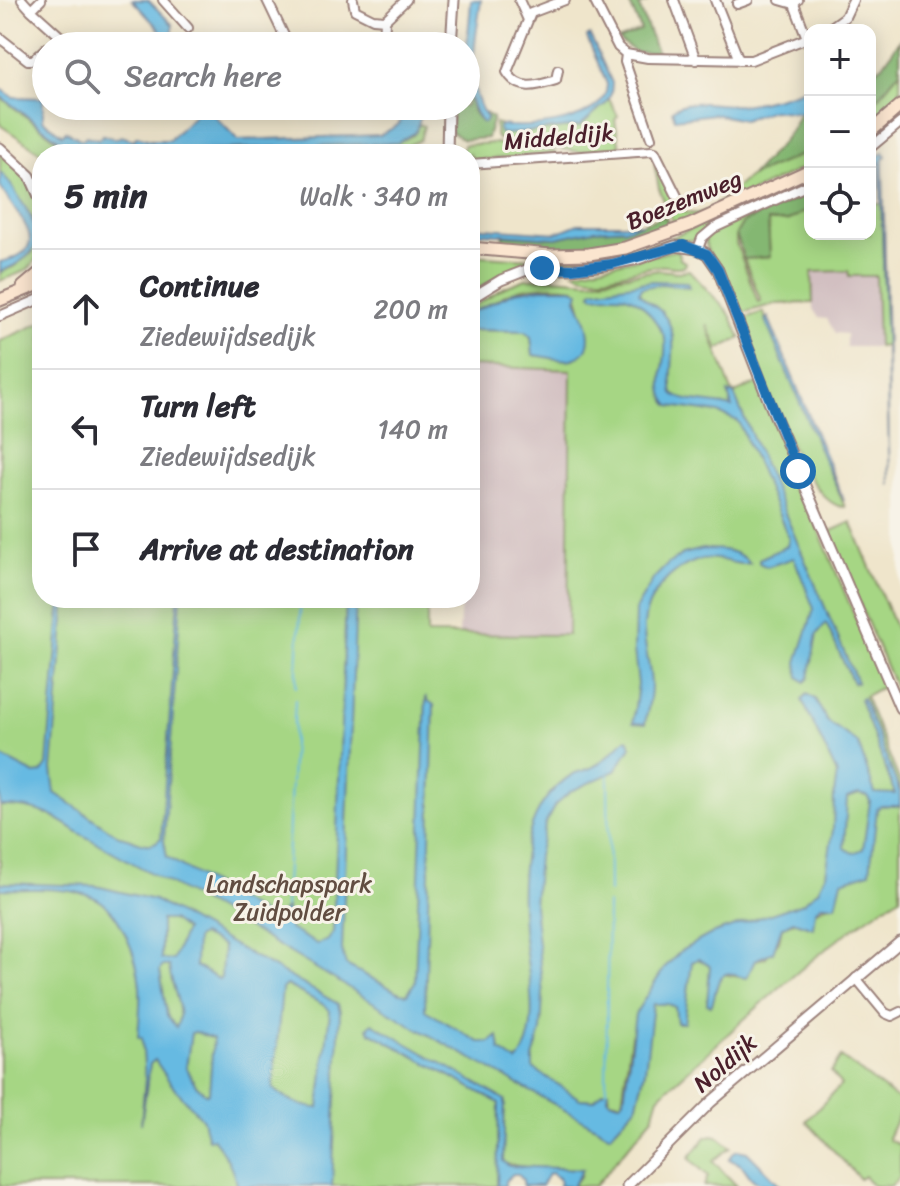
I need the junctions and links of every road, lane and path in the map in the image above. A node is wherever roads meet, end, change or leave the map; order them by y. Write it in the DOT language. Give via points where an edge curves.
graph roads {
  1 [pos="22,0"];
  2 [pos="41,0"];
  3 [pos="163,0"];
  4 [pos="267,0"];
  5 [pos="353,0"];
  6 [pos="406,0"];
  7 [pos="454,0"];
  8 [pos="519,0"];
  9 [pos="565,0"];
  10 [pos="594,0"];
  11 [pos="674,0"];
  12 [pos="715,0"];
  13 [pos="748,0"];
  14 [pos="780,0"];
  15 [pos="853,0"];
  16 [pos="796,2"];
  17 [pos="737,4"];
  18 [pos="31,10"];
  19 [pos="385,20"];
  20 [pos="528,20"];
  21 [pos="835,24"];
  22 [pos="804,26"];
  23 [pos="188,28"];
  24 [pos="56,32"];
  25 [pos="282,32"];
  26 [pos="385,32"];
  27 [pos="452,32"];
  28 [pos="0,38"];
  29 [pos="804,40"];
  30 [pos="626,54"];
  31 [pos="32,60"];
  32 [pos="696,60"];
  33 [pos="739,60"];
  34 [pos="558,70"];
  35 [pos="900,106"];
  36 [pos="448,120"];
  37 [pos="900,123"];
  38 [pos="876,127"];
  39 [pos="651,138"];
  40 [pos="876,143"];
  41 [pos="447,144"];
  42 [pos="0,148"];
  43 [pos="480,163"];
  44 [pos="804,173"];
  45 [pos="32,180"];
  46 [pos="804,187"];
  47 [pos="682,206"];
  48 [pos="698,249"];
  49 [pos="480,251"];
  50 [pos="32,279"];
  51 [pos="32,287"];
  52 [pos="16,293"];
  53 [pos="480,293"];
  54 [pos="0,300"];
  55 [pos="32,302"];
  56 [pos="0,316"];
  57 [pos="900,708"];
  58 [pos="900,942"];
  59 [pos="856,978"];
  60 [pos="900,1012"];
  61 [pos="627,1186"];
  1 -- 18 [label="street"];
  2 -- 18 [label="street"];
  3 -- 23 [label="street"];
  4 -- 25 [label="street"];
  5 -- 19 [label="street" via="355,10"];
  6 -- 19 [label="street"];
  7 -- 27 [label="street"];
  8 -- 20 [label="street"];
  9 -- 20 [label="street" via="531,13"];
  10 -- 30 [label="street"];
  11 -- 32 [label="street"];
  12 -- 33 [label="street"];
  13 -- 17 [label="street"];
  14 -- 16 [label="street"];
  15 -- 21 [label="street"];
  16 -- 22 [label="street"];
  18 -- 24 [label="street"];
  19 -- 26 [label="street"];
  20 -- 34 [label="street" via="507,72 512,80 532,88 556,80"];
  28 -- 31 [label="street"];
  29 -- 33 [label="street" via="766,56"];
  30 -- 32 [label="street"];
  30 -- 39 [label="street"];
  32 -- 33 [label="street"];
  35 -- 38 [label="main road"];
  36 -- 41 [label="street"];
  37 -- 40 [label="street"];
  42 -- 45 [label="street"];
  43 -- 47 [label="street, Middeldijk" via="651,151"];
  44 -- 49 [label="main road, Boezemweg" via="625,248 551,255"];
  46 -- 48 [label="street" via="714,228"];
  48 -- 53 [label="street" via="683,245 612,264 529,269"];
  48 -- 57 [label="street" via="718,270"];
  50 -- 52 [label="main road"];
  51 -- 52 [label="main road"];
  52 -- 54 [label="main road"];
  55 -- 56 [label="street"];
  58 -- 59 [label="street, Noldijk"];
  59 -- 60 [label="street" via="885,1013"];
  59 -- 61 [label="street, Noldijk" via="711,1102"];
}
